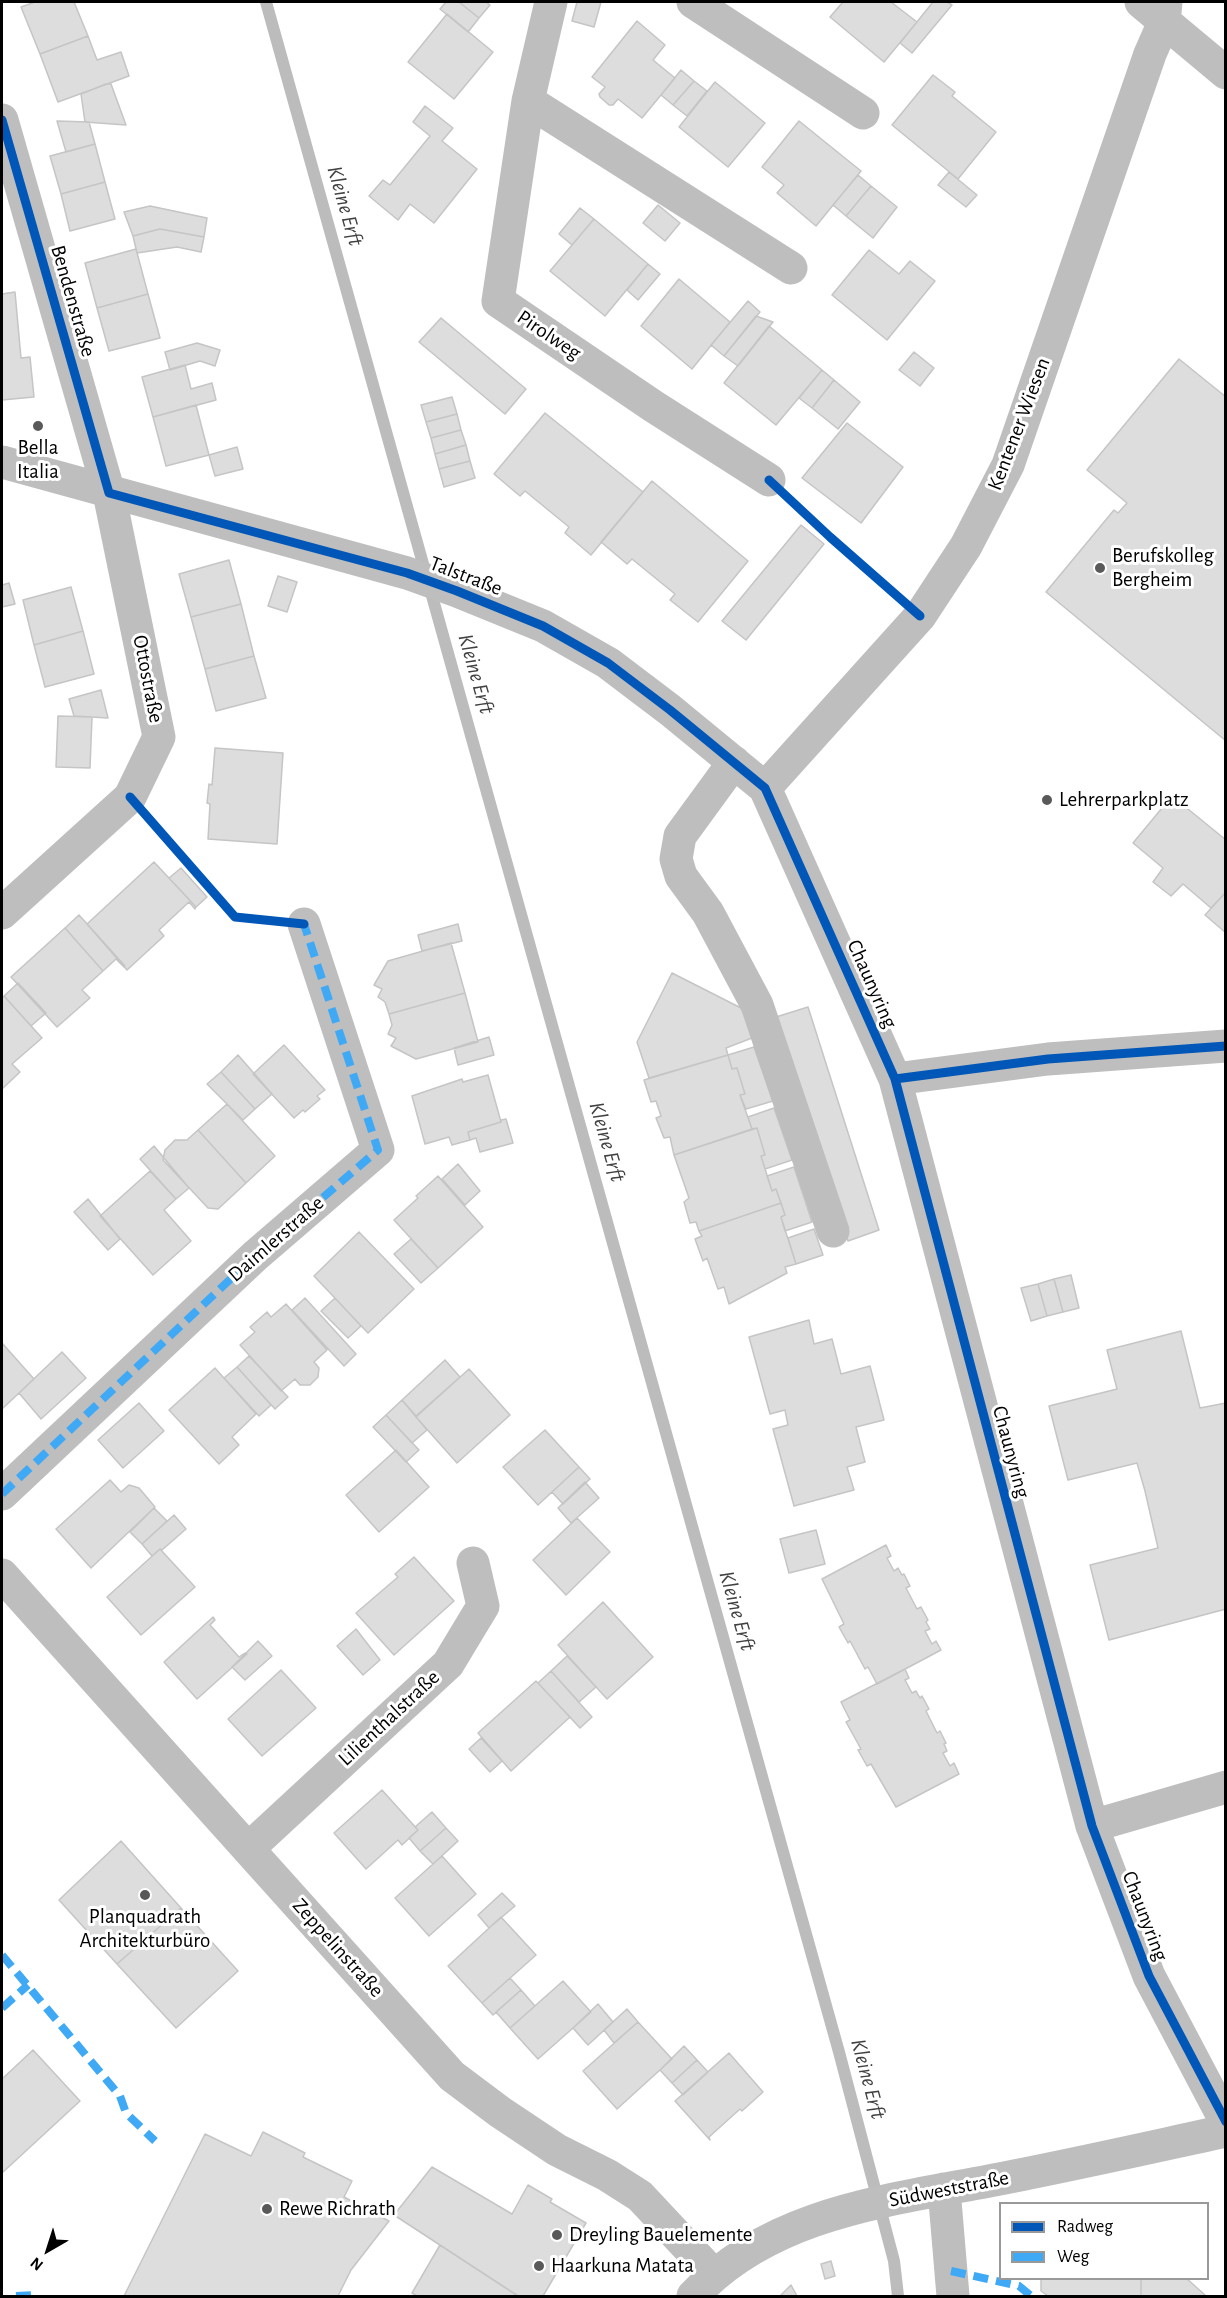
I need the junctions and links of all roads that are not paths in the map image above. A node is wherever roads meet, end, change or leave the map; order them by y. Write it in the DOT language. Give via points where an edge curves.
graph roads {
  1 [pos="551,2"];
  2 [pos="693,2"];
  3 [pos="1157,8"];
  4 [pos="1226,73"];
  5 [pos="528,100"];
  6 [pos="863,113"];
  7 [pos="2,120"];
  8 [pos="791,268"];
  9 [pos="2,462"];
  10 [pos="769,480"];
  11 [pos="109,493"];
  12 [pos="734,762"];
  13 [pos="765,788"];
  14 [pos="2,913"];
  15 [pos="304,924"];
  16 [pos="1226,1046"];
  17 [pos="895,1079"];
  18 [pos="833,1231"];
  19 [pos="2,1494"];
  20 [pos="473,1563"];
  21 [pos="2,1575"];
  22 [pos="1226,1787"];
  23 [pos="1092,1826"];
  24 [pos="248,1849"];
  25 [pos="1226,2122"];
  26 [pos="1226,2131"];
  27 [pos="944,2189"];
  28 [pos="703,2285"];
  29 [pos="952,2296"];
  1 -- 5 [label="street, Pirolweg"];
  2 -- 6 [label="street"];
  3 -- 4 [label="street"];
  3 -- 13 [label="street, Kentener Wiesen" via="1150,54 1008,465 966,546 920,616"];
  5 -- 8 [label="street"];
  5 -- 10 [label="street, Pirolweg" via="498,301"];
  7 -- 11 [label="street, Bendenstraße"];
  9 -- 11 [label="street, Talstraße"];
  11 -- 12 [label="street, Talstraße" via="407,573 543,627 608,663"];
  11 -- 14 [label="street, Ottostraße" via="159,737 130,797"];
  12 -- 13 [label="street, Talstraße"];
  12 -- 18 [label="street" via="680,836 676,859 681,876 708,913 758,1005"];
  13 -- 17 [label="street, Chaunyring"];
  15 -- 19 [label="street, Daimlerstraße" via="378,1150 255,1256"];
  16 -- 17 [label="street" via="1048,1059"];
  17 -- 23 [label="street, Chaunyring"];
  20 -- 24 [label="street, Lilienthalstraße" via="483,1606 448,1664"];
  21 -- 24 [label="street, Zeppelinstraße"];
  22 -- 23 [label="street"];
  23 -- 25 [label="street, Chaunyring" via="1149,1976"];
  24 -- 28 [label="street, Zeppelinstraße" via="452,2076 557,2150 639,2196"];
  26 -- 27 [label="street, Südweststraße"];
  27 -- 28 [label="street, Südweststraße" via="835,2213 768,2239"];
  27 -- 29 [label="street"];
}
